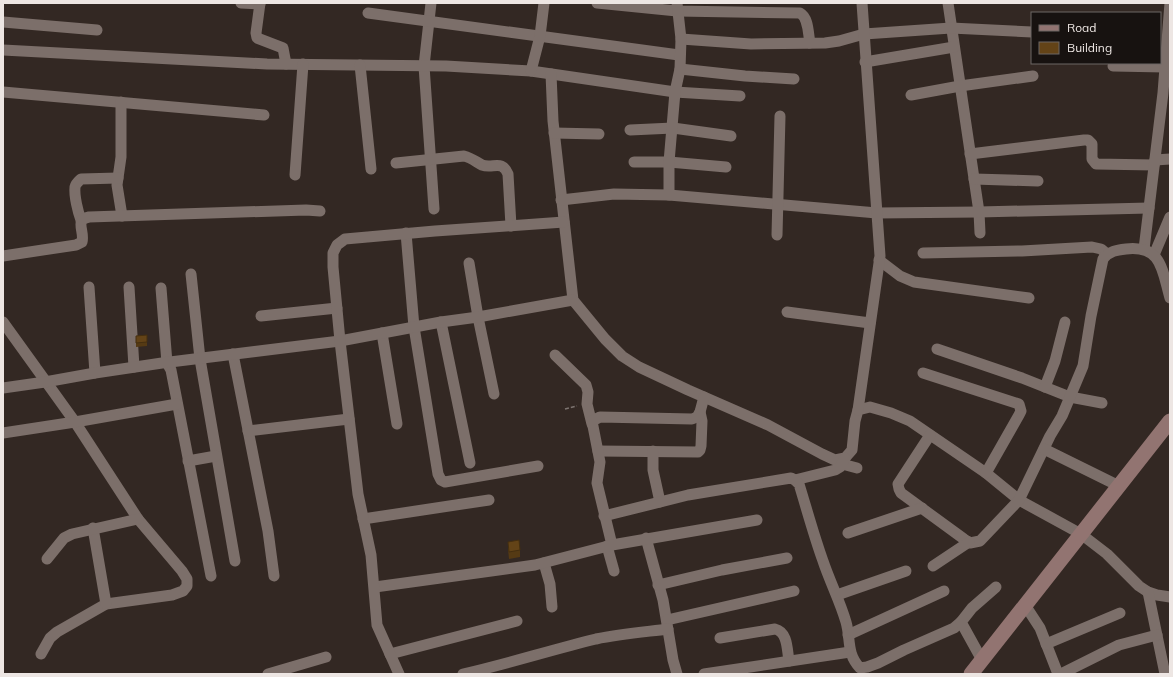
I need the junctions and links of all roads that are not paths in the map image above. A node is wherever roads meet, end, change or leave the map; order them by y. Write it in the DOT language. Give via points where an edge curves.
graph roads {
  1 [pos="242,3"];
  2 [pos="431,3"];
  3 [pos="544,3"];
  4 [pos="597,3"];
  5 [pos="862,3"];
  6 [pos="948,3"];
  7 [pos="1170,3"];
  8 [pos="260,4"];
  9 [pos="677,7"];
  10 [pos="368,13"];
  11 [pos="3,22"];
  12 [pos="430,22"];
  13 [pos="951,28"];
  14 [pos="98,30"];
  15 [pos="1031,32"];
  16 [pos="864,34"];
  17 [pos="1166,35"];
  18 [pos="540,36"];
  19 [pos="680,39"];
  20 [pos="810,43"];
  21 [pos="954,47"];
  22 [pos="3,50"];
  23 [pos="679,55"];
  24 [pos="865,62"];
  25 [pos="286,64"];
  26 [pos="303,64"];
  27 [pos="360,65"];
  28 [pos="424,66"];
  29 [pos="1113,66"];
  30 [pos="1165,67"];
  31 [pos="680,69"];
  32 [pos="531,71"];
  33 [pos="551,74"];
  34 [pos="1033,76"];
  35 [pos="794,79"];
  36 [pos="960,86"];
  37 [pos="3,92"];
  38 [pos="675,92"];
  39 [pos="1166,93"];
  40 [pos="911,95"];
  41 [pos="740,96"];
  42 [pos="121,102"];
  43 [pos="264,115"];
  44 [pos="780,116"];
  45 [pos="673,128"];
  46 [pos="630,130"];
  47 [pos="554,133"];
  48 [pos="599,134"];
  49 [pos="731,136"];
  50 [pos="970,154"];
  51 [pos="431,159"];
  52 [pos="1170,159"];
  53 [pos="634,162"];
  54 [pos="669,162"];
  55 [pos="1154,162"];
  56 [pos="396,163"];
  57 [pos="726,167"];
  58 [pos="371,168"];
  59 [pos="295,175"];
  60 [pos="118,178"];
  61 [pos="974,179"];
  62 [pos="1038,181"];
  63 [pos="669,195"];
  64 [pos="561,200"];
  65 [pos="778,204"];
  66 [pos="1149,208"];
  67 [pos="434,209"];
  68 [pos="320,211"];
  69 [pos="978,212"];
  70 [pos="877,213"];
  71 [pos="122,216"];
  72 [pos="1170,217"];
  73 [pos="81,220"];
  74 [pos="564,222"];
  75 [pos="511,226"];
  76 [pos="980,233"];
  77 [pos="406,234"];
  78 [pos="777,235"];
  79 [pos="1144,249"];
  80 [pos="922,253"];
  81 [pos="1107,254"];
  82 [pos="1154,255"];
  83 [pos="3,256"];
  84 [pos="879,260"];
  85 [pos="469,263"];
  86 [pos="191,274"];
  87 [pos="90,287"];
  88 [pos="129,287"];
  89 [pos="162,288"];
  90 [pos="1029,298"];
  91 [pos="1170,298"];
  92 [pos="573,300"];
  93 [pos="336,308"];
  94 [pos="788,312"];
  95 [pos="261,316"];
  96 [pos="478,317"];
  97 [pos="3,322"];
  98 [pos="441,322"];
  99 [pos="1065,322"];
  100 [pos="870,323"];
  101 [pos="414,327"];
  102 [pos="382,333"];
  103 [pos="340,341"];
  104 [pos="937,349"];
  105 [pos="233,354"];
  106 [pos="555,355"];
  107 [pos="200,359"];
  108 [pos="167,362"];
  109 [pos="134,367"];
  110 [pos="95,373"];
  111 [pos="923,373"];
  112 [pos="45,382"];
  113 [pos="1045,387"];
  114 [pos="3,388"];
  115 [pos="494,394"];
  116 [pos="704,397"];
  117 [pos="1070,397"];
  118 [pos="1102,403"];
  119 [pos="177,404"];
  120 [pos="858,410"];
  121 [pos="700,412"];
  122 [pos="349,419"];
  123 [pos="1170,421"];
  124 [pos="75,422"];
  125 [pos="397,424"];
  126 [pos="592,424"];
  127 [pos="248,431"];
  128 [pos="3,433"];
  129 [pos="930,435"];
  130 [pos="1044,449"];
  131 [pos="598,451"];
  132 [pos="653,451"];
  133 [pos="216,456"];
  134 [pos="188,461"];
  135 [pos="843,461"];
  136 [pos="470,463"];
  137 [pos="538,466"];
  138 [pos="857,468"];
  139 [pos="986,473"];
  140 [pos="795,480"];
  141 [pos="1119,486"];
  142 [pos="489,500"];
  143 [pos="1019,500"];
  144 [pos="660,502"];
  145 [pos="922,508"];
  146 [pos="604,516"];
  147 [pos="138,519"];
  148 [pos="363,520"];
  149 [pos="757,520"];
  150 [pos="93,528"];
  151 [pos="848,533"];
  152 [pos="1081,534"];
  153 [pos="646,538"];
  154 [pos="969,542"];
  155 [pos="609,545"];
  156 [pos="787,558"];
  157 [pos="46,560"];
  158 [pos="235,561"];
  159 [pos="544,562"];
  160 [pos="933,566"];
  161 [pos="614,571"];
  162 [pos="906,571"];
  163 [pos="211,576"];
  164 [pos="274,576"];
  165 [pos="658,585"];
  166 [pos="375,587"];
  167 [pos="996,587"];
  168 [pos="794,591"];
  169 [pos="944,592"];
  170 [pos="1148,592"];
  171 [pos="837,595"];
  172 [pos="1170,597"];
  173 [pos="106,604"];
  174 [pos="1025,605"];
  175 [pos="552,607"];
  176 [pos="1120,613"];
  177 [pos="517,621"];
  178 [pos="961,622"];
  179 [pos="668,624"];
  180 [pos="848,635"];
  181 [pos="1157,636"];
  182 [pos="720,638"];
  183 [pos="1046,644"];
  184 [pos="850,652"];
  185 [pos="41,654"];
  186 [pos="390,654"];
  187 [pos="326,656"];
  188 [pos="982,660"];
  189 [pos="789,661"];
  190 [pos="268,674"];
  191 [pos="399,674"];
  192 [pos="463,674"];
  193 [pos="677,674"];
  194 [pos="704,674"];
  195 [pos="971,674"];
  196 [pos="1058,674"];
  197 [pos="1061,674"];
  198 [pos="1165,674"];
  1 -- 8 [label="street"];
  2 -- 12 [label="street"];
  3 -- 18 [label="street"];
  4 -- 9 [label="street"];
  5 -- 16 [label="street"];
  6 -- 13 [label="street"];
  7 -- 17 [label="street"];
  8 -- 25 [label="street" via="257,38 283,48"];
  9 -- 19 [label="street"];
  9 -- 20 [label="street" via="800,13 806,20"];
  10 -- 12 [label="street"];
  11 -- 14 [label="street"];
  12 -- 18 [label="street"];
  12 -- 28 [label="street"];
  13 -- 15 [label="street"];
  13 -- 16 [label="street"];
  13 -- 21 [label="street"];
  16 -- 20 [label="street" via="839,41"];
  16 -- 24 [label="street"];
  17 -- 30 [label="street"];
  18 -- 23 [label="street"];
  18 -- 32 [label="street"];
  19 -- 20 [label="street" via="752,44"];
  19 -- 23 [label="street"];
  21 -- 24 [label="street"];
  21 -- 36 [label="street"];
  22 -- 25 [label="street"];
  23 -- 31 [label="street"];
  24 -- 70 [label="street"];
  25 -- 26 [label="street"];
  26 -- 27 [label="street"];
  26 -- 59 [label="street"];
  27 -- 28 [label="street"];
  27 -- 58 [label="street"];
  28 -- 32 [label="street"];
  28 -- 51 [label="street"];
  29 -- 30 [label="street"];
  30 -- 39 [label="street"];
  31 -- 35 [label="street"];
  31 -- 38 [label="street"];
  32 -- 33 [label="street"];
  33 -- 38 [label="street"];
  33 -- 47 [label="street"];
  34 -- 36 [label="street"];
  36 -- 40 [label="street"];
  36 -- 50 [label="street"];
  37 -- 42 [label="street"];
  38 -- 41 [label="street"];
  38 -- 45 [label="street"];
  39 -- 55 [label="street"];
  42 -- 43 [label="street"];
  42 -- 60 [label="street" via="122,158"];
  44 -- 65 [label="street"];
  45 -- 46 [label="street"];
  45 -- 49 [label="street"];
  45 -- 54 [label="street"];
  47 -- 48 [label="street"];
  47 -- 64 [label="street"];
  50 -- 55 [label="street" via="1088,140 1092,144 1092,159 1096,164"];
  50 -- 61 [label="street"];
  51 -- 56 [label="street"];
  51 -- 67 [label="street"];
  51 -- 75 [label="street" via="464,156 482,165 500,165 506,168"];
  52 -- 55 [label="street"];
  53 -- 54 [label="street"];
  54 -- 57 [label="street"];
  54 -- 63 [label="street"];
  55 -- 66 [label="street"];
  60 -- 71 [label="street"];
  60 -- 73 [label="street" via="81,179 77,182 75,186"];
  61 -- 62 [label="street"];
  61 -- 69 [label="street"];
  63 -- 64 [label="street" via="614,194"];
  63 -- 65 [label="street"];
  64 -- 74 [label="street"];
  65 -- 70 [label="street"];
  65 -- 78 [label="street"];
  66 -- 69 [label="street"];
  66 -- 79 [label="street"];
  68 -- 71 [label="street"];
  69 -- 70 [label="street"];
  69 -- 76 [label="street"];
  70 -- 84 [label="street"];
  71 -- 73 [label="street" via="89,217"];
  72 -- 82 [label="street"];
  73 -- 83 [label="street" via="83,237 82,242 76,245"];
  74 -- 75 [label="street"];
  74 -- 92 [label="street"];
  75 -- 77 [label="street"];
  77 -- 93 [label="street" via="345,239 337,245 332,253"];
  77 -- 101 [label="street"];
  79 -- 81 [label="street"];
  79 -- 82 [label="street"];
  80 -- 81 [label="street" via="1092,247"];
  81 -- 117 [label="street" via="1103,259 1083,366"];
  82 -- 91 [label="street" via="1160,264"];
  84 -- 90 [label="street" via="900,276 914,282"];
  84 -- 100 [label="street"];
  85 -- 96 [label="street"];
  86 -- 107 [label="street"];
  87 -- 110 [label="street"];
  88 -- 109 [label="street"];
  89 -- 108 [label="street"];
  92 -- 96 [label="street"];
  92 -- 116 [label="street" via="622,356 639,367"];
  93 -- 95 [label="street"];
  93 -- 103 [label="street"];
  94 -- 100 [label="street"];
  96 -- 98 [label="street"];
  96 -- 115 [label="street"];
  97 -- 112 [label="street"];
  98 -- 101 [label="street"];
  98 -- 136 [label="street"];
  99 -- 113 [label="street"];
  100 -- 120 [label="street"];
  101 -- 102 [label="street"];
  101 -- 137 [label="street" via="441,480 445,482"];
  102 -- 103 [label="street"];
  102 -- 125 [label="street"];
  103 -- 105 [label="street"];
  103 -- 122 [label="street"];
  104 -- 113 [label="street"];
  105 -- 107 [label="street"];
  105 -- 127 [label="street"];
  106 -- 126 [label="street" via="586,386"];
  107 -- 108 [label="street"];
  107 -- 133 [label="street"];
  108 -- 109 [label="street"];
  108 -- 119 [label="street" via="171,370"];
  109 -- 110 [label="street"];
  110 -- 112 [label="street"];
  111 -- 139 [label="street" via="1019,404 1021,411"];
  112 -- 114 [label="street"];
  112 -- 124 [label="street"];
  113 -- 117 [label="street"];
  116 -- 121 [label="street"];
  116 -- 135 [label="street" via="768,425 822,454"];
  117 -- 118 [label="street"];
  117 -- 130 [label="street"];
  119 -- 124 [label="street"];
  119 -- 134 [label="street"];
  120 -- 129 [label="street" via="870,407 891,413 910,421"];
  120 -- 135 [label="street" via="852,450"];
  121 -- 126 [label="street" via="692,420 600,417 592,421"];
  121 -- 132 [label="street" via="702,421 699,451"];
  122 -- 127 [label="street"];
  122 -- 148 [label="street"];
  123 -- 141 [label="street"];
  124 -- 128 [label="street"];
  124 -- 147 [label="street"];
  126 -- 131 [label="street"];
  127 -- 164 [label="street" via="268,531"];
  129 -- 139 [label="street"];
  129 -- 145 [label="street" via="893,482 901,493"];
  130 -- 141 [label="street"];
  130 -- 143 [label="street"];
  131 -- 132 [label="street"];
  131 -- 146 [label="street" via="600,468 597,483"];
  132 -- 144 [label="street" via="653,470"];
  133 -- 134 [label="street"];
  133 -- 158 [label="street"];
  134 -- 163 [label="street"];
  135 -- 138 [label="street"];
  135 -- 140 [label="street" via="835,470"];
  139 -- 143 [label="street"];
  140 -- 144 [label="street" via="791,478"];
  140 -- 171 [label="street" via="799,484 820,553"];
  141 -- 152 [label="street"];
  142 -- 148 [label="street"];
  143 -- 152 [label="street"];
  143 -- 154 [label="street" via="983,539"];
  144 -- 146 [label="street"];
  145 -- 151 [label="street"];
  145 -- 154 [label="street"];
  146 -- 155 [label="street"];
  147 -- 150 [label="street"];
  147 -- 173 [label="street" via="182,571 187,579 187,586 183,591 172,595"];
  148 -- 166 [label="street"];
  149 -- 153 [label="street"];
  150 -- 157 [label="street" via="64,538"];
  150 -- 173 [label="street"];
  152 -- 170 [label="street"];
  152 -- 174 [label="street"];
  153 -- 155 [label="street"];
  153 -- 165 [label="street"];
  154 -- 160 [label="street"];
  155 -- 159 [label="street"];
  155 -- 161 [label="street"];
  156 -- 165 [label="street"];
  159 -- 166 [label="street"];
  159 -- 175 [label="street" via="550,584"];
  162 -- 171 [label="street"];
  165 -- 179 [label="street"];
  166 -- 186 [label="street" via="378,625"];
  167 -- 178 [label="street" via="972,608"];
  168 -- 179 [label="street"];
  169 -- 180 [label="street"];
  170 -- 172 [label="street"];
  170 -- 181 [label="street"];
  171 -- 180 [label="street"];
  173 -- 185 [label="street" via="57,632 50,638"];
  174 -- 183 [label="street" via="1040,628"];
  174 -- 188 [label="street"];
  176 -- 183 [label="street"];
  177 -- 186 [label="street"];
  178 -- 184 [label="street" via="954,628 867,667 860,668"];
  178 -- 188 [label="street"];
  179 -- 192 [label="street"];
  179 -- 193 [label="street"];
  180 -- 184 [label="street"];
  181 -- 197 [label="street" via="1119,645"];
  181 -- 198 [label="street"];
  182 -- 189 [label="street" via="781,630"];
  183 -- 196 [label="street"];
  184 -- 189 [label="street"];
  186 -- 191 [label="street"];
  187 -- 190 [label="street"];
  188 -- 195 [label="street"];
  189 -- 194 [label="street"];
}
